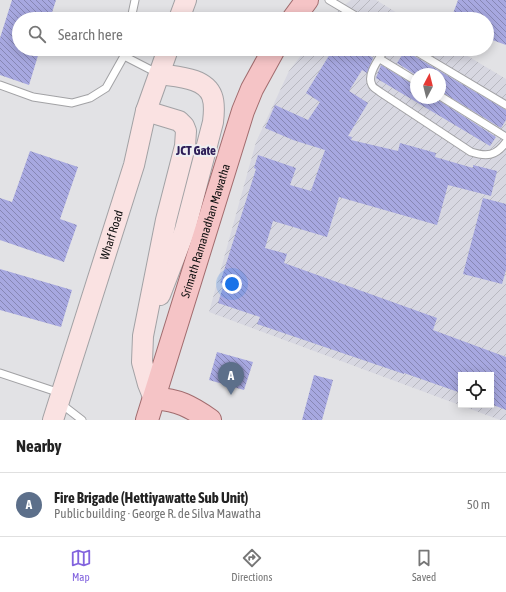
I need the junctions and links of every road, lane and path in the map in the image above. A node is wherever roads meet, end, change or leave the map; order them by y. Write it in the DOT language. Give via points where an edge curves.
graph roads {
  1 [pos="135,0"];
  2 [pos="186,0"];
  3 [pos="307,0"];
  4 [pos="329,0"];
  5 [pos="132,12"];
  6 [pos="182,12"];
  7 [pos="298,12"];
  8 [pos="349,12"];
  9 [pos="122,56"];
  10 [pos="130,56"];
  11 [pos="165,56"];
  12 [pos="270,56"];
  13 [pos="382,56"];
  14 [pos="424,56"];
  15 [pos="380,59"];
  16 [pos="159,74"];
  17 [pos="410,77"];
  18 [pos="0,85"];
  19 [pos="446,100"];
  20 [pos="506,105"];
  21 [pos="146,111"];
  22 [pos="506,137"];
  23 [pos="506,142"];
  24 [pos="143,336"];
  25 [pos="0,373"];
  26 [pos="154,399"];
  27 [pos="57,405"];
  28 [pos="82,420"];
  29 [pos="147,420"];
  30 [pos="164,420"];
  31 [pos="210,420"];
  1 -- 5 [label="lane"];
  2 -- 6 [label="street"];
  3 -- 7 [label="main road"];
  4 -- 8 [label="lane"];
  9 -- 18 [label="lane" via="106,88 90,98 72,104 33,97"];
  10 -- 16 [label="lane"];
  11 -- 16 [label="street, Wharf Road"];
  12 -- 26 [label="main road, Srimath Ramanadhan Mawatha" via="242,111"];
  13 -- 15 [label="lane"];
  14 -- 20 [label="lane"];
  15 -- 17 [label="lane"];
  15 -- 23 [label="lane" via="373,69 371,78 372,86 380,92 482,156 494,154"];
  16 -- 21 [label="street, Wharf Road"];
  16 -- 24 [label="street" via="206,86 213,101 213,122 185,230"];
  19 -- 22 [label="lane"];
  21 -- 24 [label="street" via="179,121 184,126 186,138 166,220"];
  21 -- 27 [label="street, Wharf Road" via="134,165"];
  24 -- 26 [label="street" via="144,371"];
  25 -- 27 [label="lane"];
  26 -- 29 [label="main road, Srimath Ramanadhan Mawatha"];
  26 -- 30 [label="main road"];
  26 -- 31 [label="main road" via="163,398 179,402"];
  27 -- 28 [label="lane"];
}
